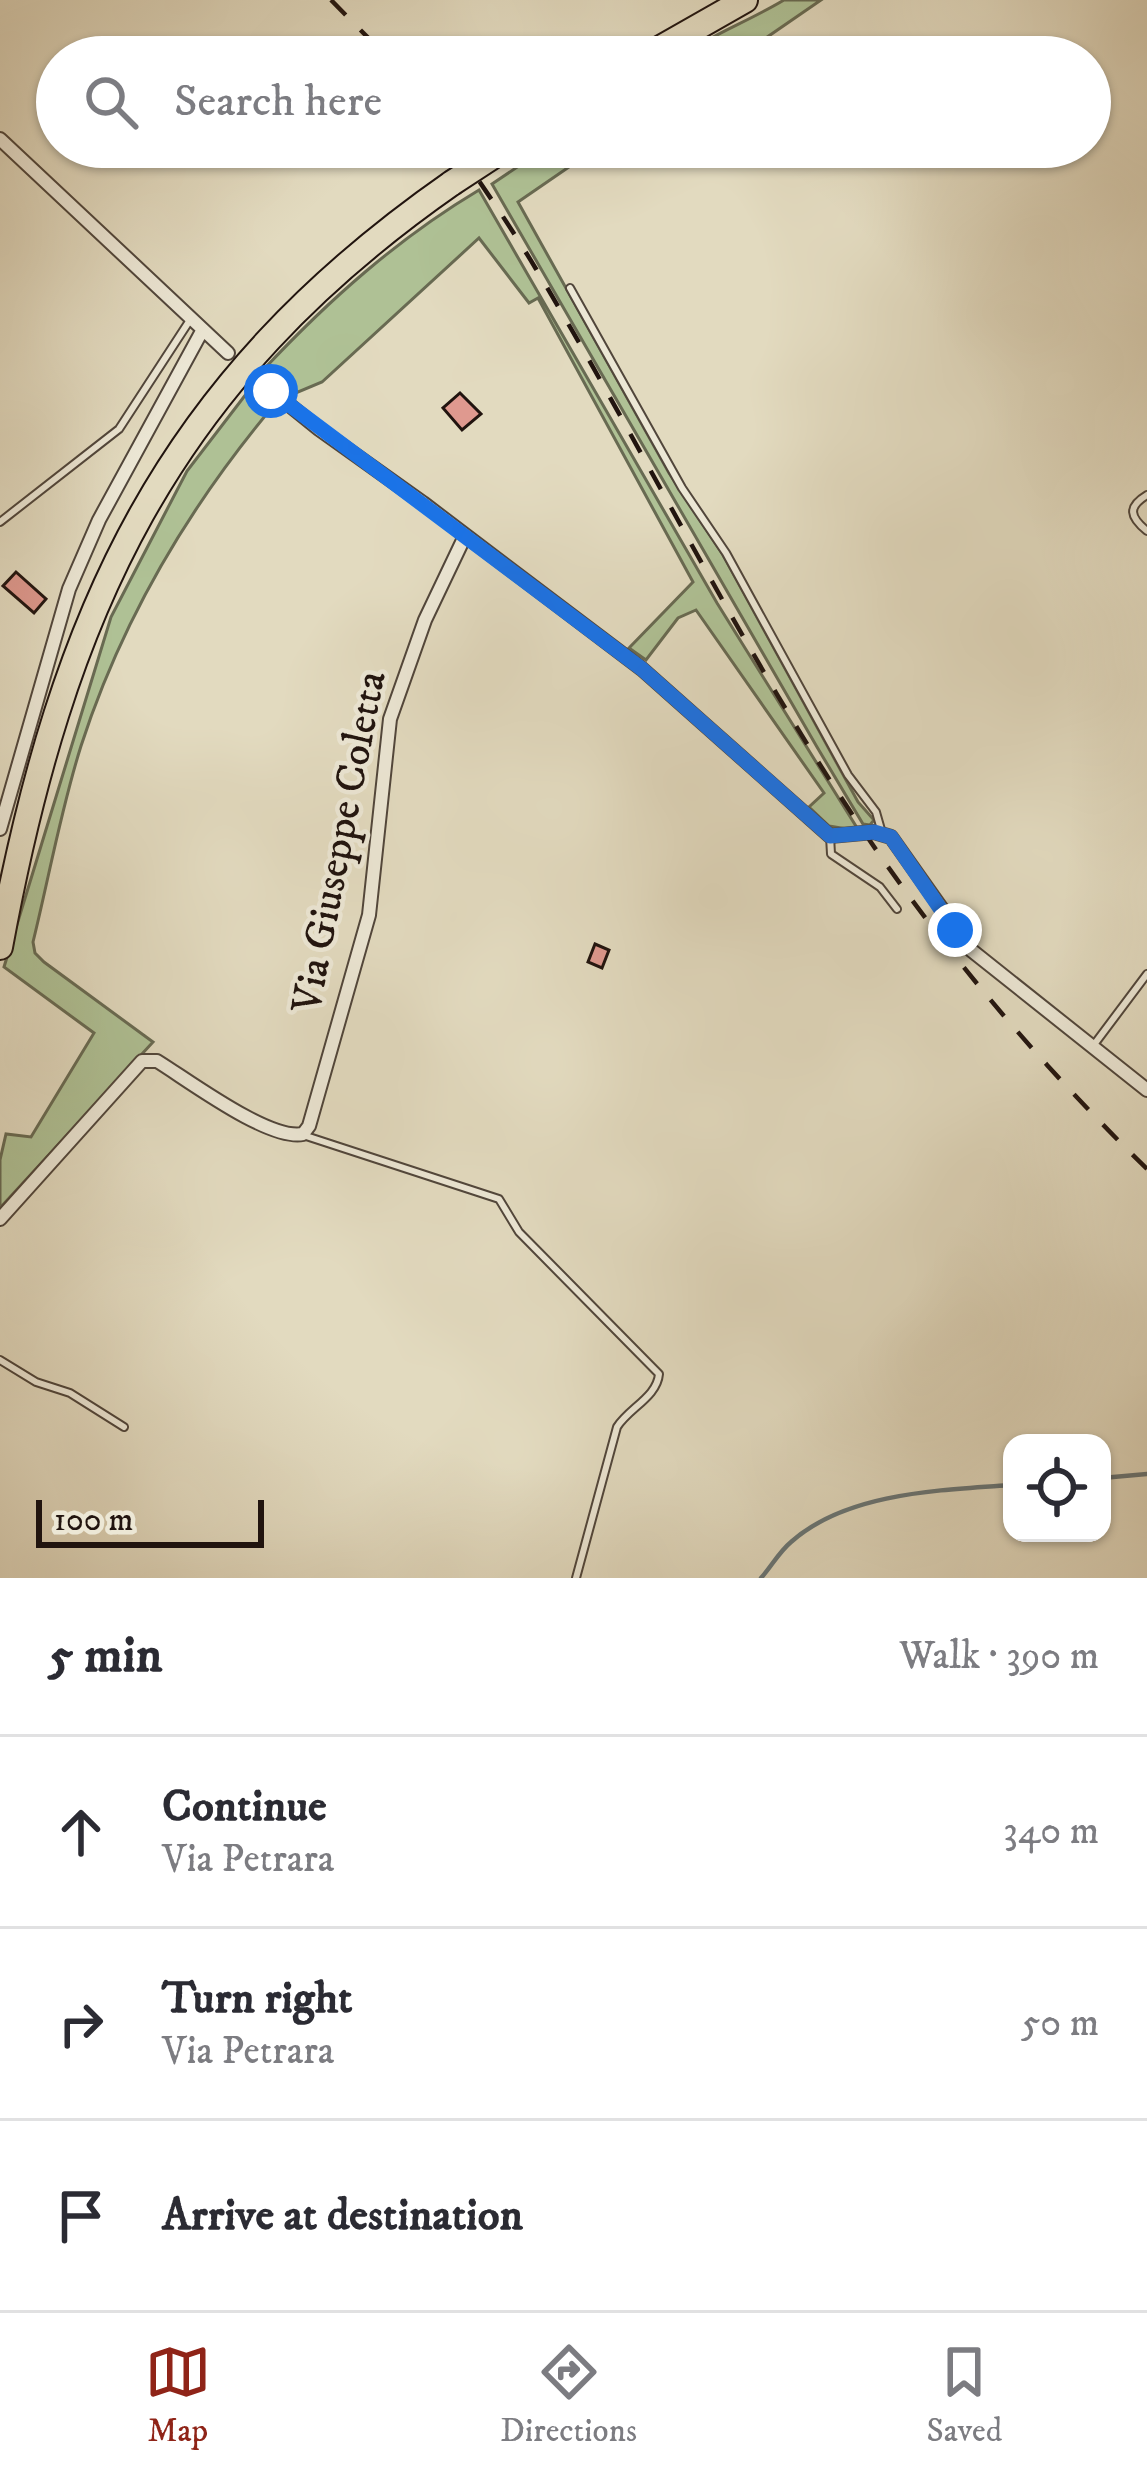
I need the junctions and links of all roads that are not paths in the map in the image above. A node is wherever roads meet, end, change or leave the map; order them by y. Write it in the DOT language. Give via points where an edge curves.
graph roads {
  1 [pos="745,0"];
  2 [pos="712,4"];
  3 [pos="671,36"];
  4 [pos="681,36"];
  5 [pos="0,139"];
  6 [pos="476,168"];
  7 [pos="570,288"];
  8 [pos="190,320"];
  9 [pos="202,332"];
  10 [pos="228,353"];
  11 [pos="256,378"];
  12 [pos="1147,495"];
  13 [pos="0,522"];
  14 [pos="1147,531"];
  15 [pos="465,536"];
  16 [pos="0,829"];
  17 [pos="882,833"];
  18 [pos="830,836"];
  19 [pos="897,909"];
  20 [pos="4,913"];
  21 [pos="0,947"];
  22 [pos="1147,974"];
  23 [pos="1091,1049"];
  24 [pos="1147,1090"];
  25 [pos="303,1134"];
  26 [pos="0,1219"];
  27 [pos="0,1360"];
  28 [pos="124,1427"];
  29 [pos="576,1578"];
  1 -- 4 [label="highway"];
  2 -- 3 [label="highway"];
  5 -- 8 [label="street"];
  6 -- 20 [label="highway, bridge" via="356,255 283,323 159,480 86,627"];
  7 -- 17 [label="lane"];
  8 -- 9 [label="street"];
  8 -- 13 [label="lane" via="119,429"];
  9 -- 10 [label="street"];
  9 -- 16 [label="street" via="70,589"];
  11 -- 15 [label="street"];
  12 -- 14 [label="lane" via="1131,512"];
  15 -- 18 [label="street" via="642,669"];
  15 -- 25 [label="street, Via Giuseppe Coletta" via="424,620 390,719 369,914"];
  17 -- 18 [label="street"];
  17 -- 23 [label="street" via="971,950"];
  18 -- 19 [label="lane" via="831,854 880,887"];
  20 -- 21 [label="highway"];
  22 -- 23 [label="lane"];
  23 -- 24 [label="street"];
  25 -- 26 [label="street" via="256,1121 158,1061 142,1061"];
  25 -- 29 [label="lane" via="499,1199 519,1232 659,1374 656,1388 617,1427"];
  27 -- 28 [label="lane"];
}
